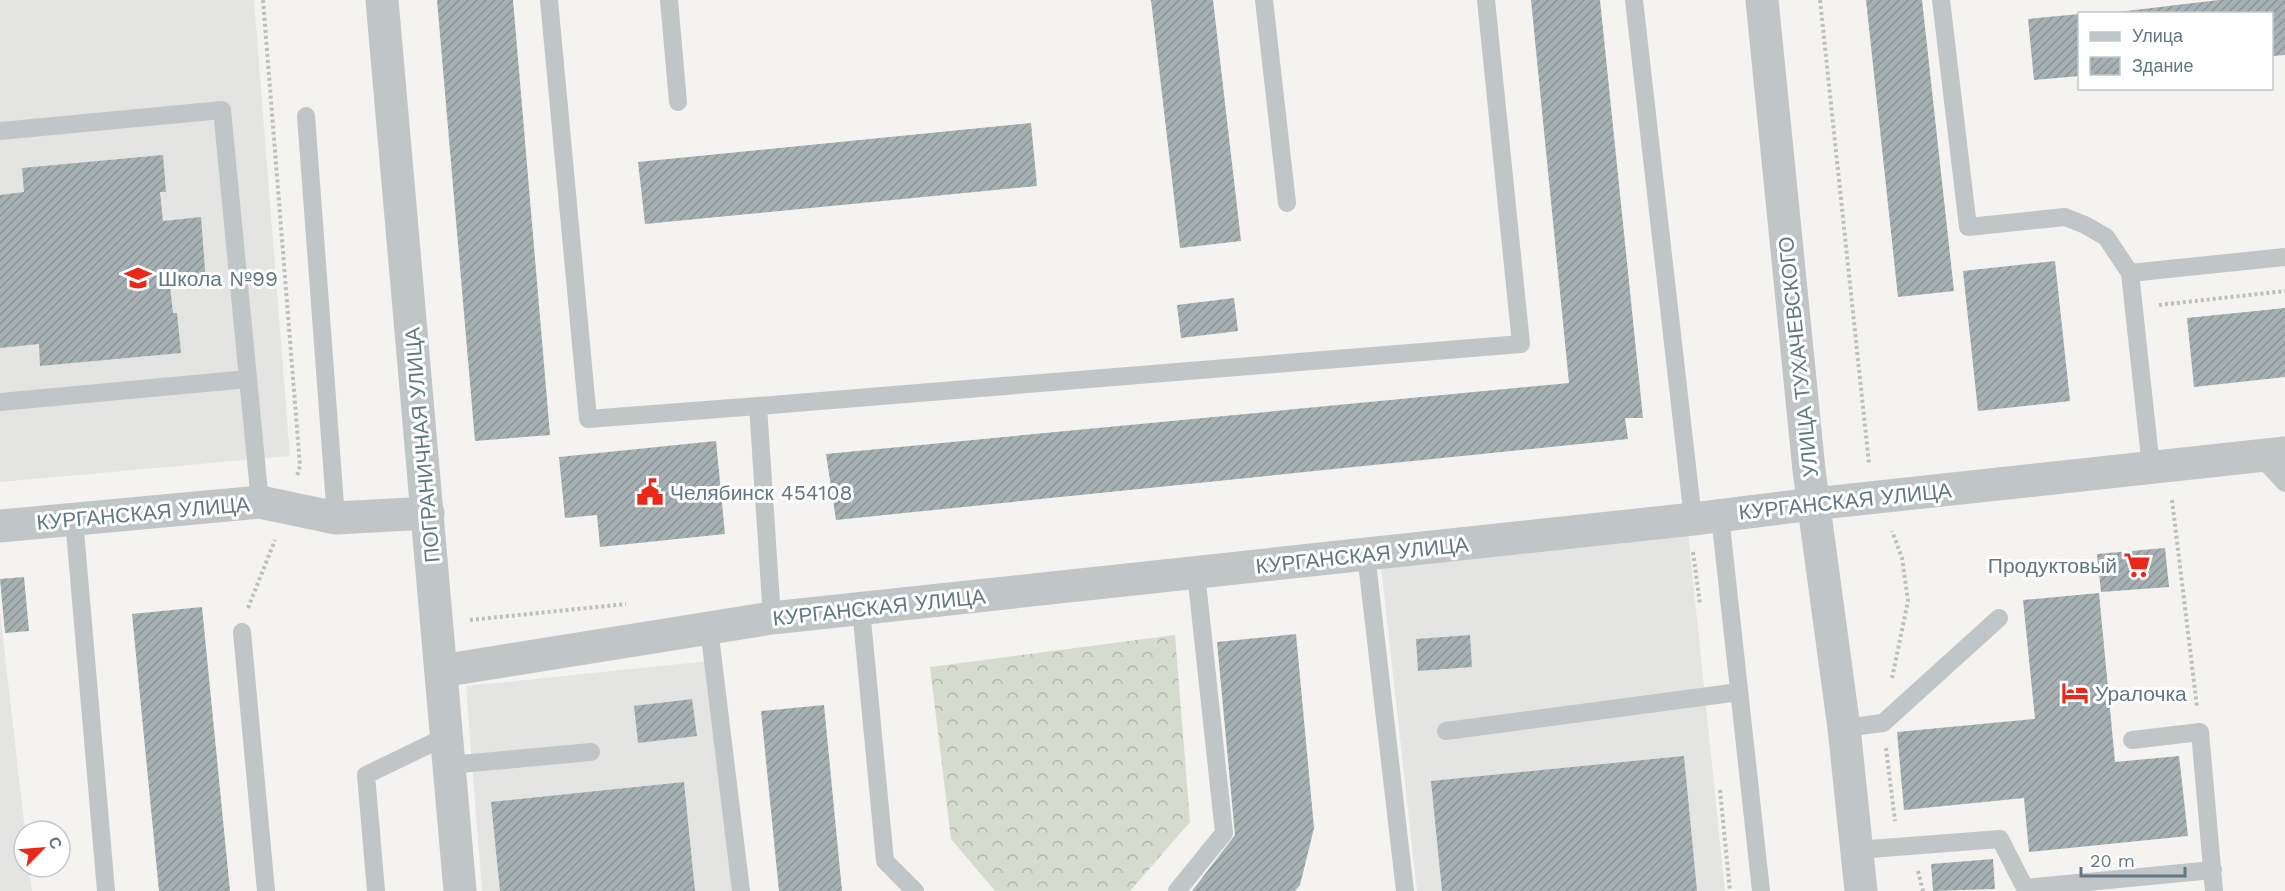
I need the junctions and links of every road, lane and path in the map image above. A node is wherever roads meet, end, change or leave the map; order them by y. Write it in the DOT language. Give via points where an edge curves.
graph roads {
  1 [pos="263,0"];
  2 [pos="382,0"];
  3 [pos="549,0"];
  4 [pos="669,0"];
  5 [pos="1264,0"];
  6 [pos="1486,0"];
  7 [pos="1634,0"];
  8 [pos="1762,0"];
  9 [pos="1820,0"];
  10 [pos="1941,0"];
  11 [pos="678,102"];
  12 [pos="306,116"];
  13 [pos="0,131"];
  14 [pos="1287,203"];
  15 [pos="2285,257"];
  16 [pos="2130,273"];
  17 [pos="248,379"];
  18 [pos="0,402"];
  19 [pos="758,406"];
  20 [pos="2272,454"];
  21 [pos="2151,467"];
  22 [pos="2285,483"];
  23 [pos="1880,497"];
  24 [pos="1813,504"];
  25 [pos="274,505"];
  26 [pos="428,513"];
  27 [pos="1706,517"];
  28 [pos="336,518"];
  29 [pos="74,519"];
  30 [pos="0,526"];
  31 [pos="1366,554"];
  32 [pos="1196,573"];
  33 [pos="861,609"];
  34 [pos="772,618"];
  35 [pos="1999,618"];
  36 [pos="709,628"];
  37 [pos="242,632"];
  38 [pos="441,671"];
  39 [pos="1739,692"];
  40 [pos="1883,723"];
  41 [pos="1844,728"];
  42 [pos="1446,731"];
  43 [pos="2132,740"];
  44 [pos="448,750"];
  45 [pos="591,752"];
  46 [pos="1899,846"];
  47 [pos="1857,850"];
  48 [pos="2213,870"];
  49 [pos="106,891"];
  50 [pos="266,891"];
  51 [pos="376,891"];
  52 [pos="460,891"];
  53 [pos="741,891"];
  54 [pos="915,891"];
  55 [pos="1177,891"];
  56 [pos="1405,891"];
  57 [pos="1761,891"];
  58 [pos="1861,891"];
  59 [pos="1923,891"];
  60 [pos="2214,891"];
  1 -- 25 [label="path" via="300,466"];
  2 -- 26 [label="street, ПОГРАНИЧНАЯ УЛИЦА"];
  3 -- 19 [label="lane" via="588,419"];
  4 -- 11 [label="lane"];
  5 -- 14 [label="lane"];
  6 -- 19 [label="lane" via="1521,344"];
  7 -- 27 [label="lane"];
  8 -- 24 [label="street, УЛИЦА ТУХАЧЕВСКОГО"];
  9 -- 23 [label="path" via="1869,464"];
  10 -- 16 [label="lane" via="1968,227 2065,217 2106,237"];
  12 -- 28 [label="lane"];
  13 -- 17 [label="lane" via="222,110"];
  15 -- 16 [label="lane"];
  16 -- 21 [label="lane"];
  17 -- 18 [label="lane"];
  17 -- 25 [label="lane"];
  19 -- 34 [label="lane"];
  20 -- 21 [label="street, КУРГАНСКАЯ УЛИЦА"];
  20 -- 22 [label="lane"];
  21 -- 23 [label="street, КУРГАНСКАЯ УЛИЦА"];
  23 -- 24 [label="street, КУРГАНСКАЯ УЛИЦА"];
  23 -- 40 [label="path" via="1902,558 1908,601"];
  24 -- 27 [label="street, КУРГАНСКАЯ УЛИЦА"];
  24 -- 41 [label="street, УЛИЦА ТУХАЧЕВСКОГО"];
  25 -- 28 [label="street, КУРГАНСКАЯ УЛИЦА"];
  25 -- 29 [label="street, КУРГАНСКАЯ УЛИЦА"];
  25 -- 37 [label="path"];
  26 -- 28 [label="street, КУРГАНСКАЯ УЛИЦА"];
  26 -- 38 [label="street, ПОГРАНИЧНАЯ УЛИЦА"];
  27 -- 31 [label="street, КУРГАНСКАЯ УЛИЦА"];
  27 -- 39 [label="lane"];
  29 -- 30 [label="street, КУРГАНСКАЯ УЛИЦА"];
  29 -- 49 [label="lane"];
  31 -- 32 [label="street, КУРГАНСКАЯ УЛИЦА"];
  31 -- 56 [label="lane"];
  32 -- 33 [label="street, КУРГАНСКАЯ УЛИЦА"];
  32 -- 55 [label="lane" via="1224,833"];
  33 -- 34 [label="street, КУРГАНСКАЯ УЛИЦА"];
  33 -- 54 [label="lane" via="885,861"];
  34 -- 36 [label="street, КУРГАНСКАЯ УЛИЦА"];
  35 -- 40 [label="lane"];
  36 -- 38 [label="street, КУРГАНСКАЯ УЛИЦА"];
  36 -- 53 [label="lane"];
  37 -- 50 [label="lane"];
  38 -- 44 [label="street, ПОГРАНИЧНАЯ УЛИЦА"];
  39 -- 42 [label="lane"];
  39 -- 57 [label="lane"];
  40 -- 41 [label="lane"];
  40 -- 46 [label="path"];
  41 -- 47 [label="street, УЛИЦА ТУХАЧЕВСКОГО"];
  43 -- 48 [label="lane" via="2199,732"];
  44 -- 45 [label="lane"];
  44 -- 51 [label="lane" via="366,775"];
  44 -- 52 [label="street, ПОГРАНИЧНАЯ УЛИЦА"];
  46 -- 47 [label="lane"];
  46 -- 48 [label="lane" via="2000,839 2025,888"];
  46 -- 59 [label="path" via="1913,858"];
  47 -- 58 [label="street, УЛИЦА ТУХАЧЕВСКОГО"];
  48 -- 60 [label="lane"];
}
